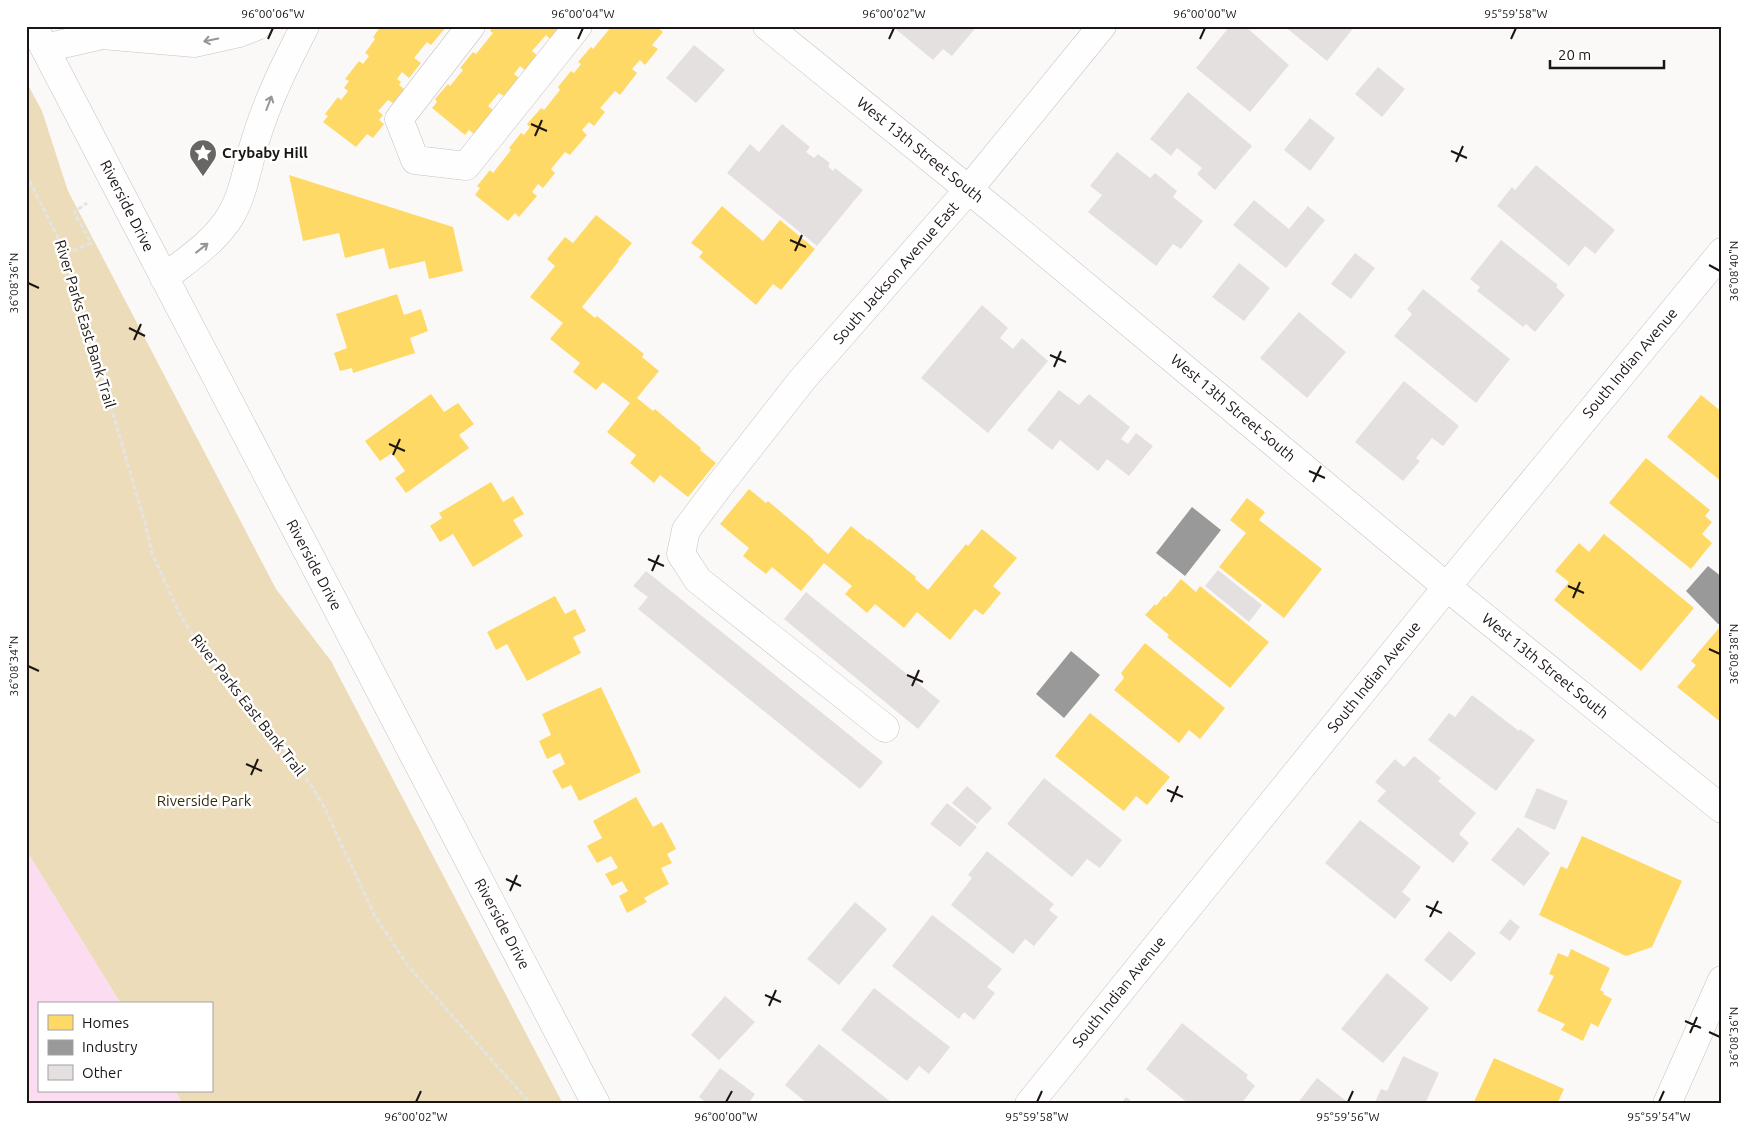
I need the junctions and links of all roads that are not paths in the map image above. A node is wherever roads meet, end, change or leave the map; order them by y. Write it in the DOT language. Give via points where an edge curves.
graph roads {
  1 [pos="258,26"];
  2 [pos="305,26"];
  3 [pos="471,26"];
  4 [pos="578,26"];
  5 [pos="767,26"];
  6 [pos="1102,26"];
  7 [pos="39,37"];
  8 [pos="969,189"];
  9 [pos="1722,252"];
  10 [pos="164,278"];
  11 [pos="1447,586"];
  12 [pos="885,728"];
  13 [pos="1722,809"];
  14 [pos="1722,980"];
  15 [pos="596,1104"];
  16 [pos="1029,1104"];
  17 [pos="1667,1104"];
  1 -- 7 [label="street, one-way" via="194,43 102,35"];
  10 -- 2 [label="street, one-way" via="210,242 231,215 272,94"];
  3 -- 4 [label="street" via="399,119 415,160 466,166"];
  5 -- 8 [label="street, West 13th Street South"];
  6 -- 8 [label="street, South Jackson Avenue East"];
  7 -- 10 [label="street, Riverside Drive"];
  8 -- 11 [label="street, West 13th Street South"];
  8 -- 12 [label="street, South Jackson Avenue East" via="802,380 686,530 681,554 698,580"];
  9 -- 11 [label="street, South Indian Avenue"];
  10 -- 15 [label="street, Riverside Drive"];
  11 -- 13 [label="street, West 13th Street South"];
  11 -- 16 [label="street, South Indian Avenue"];
  14 -- 17 [label="street"];
}
